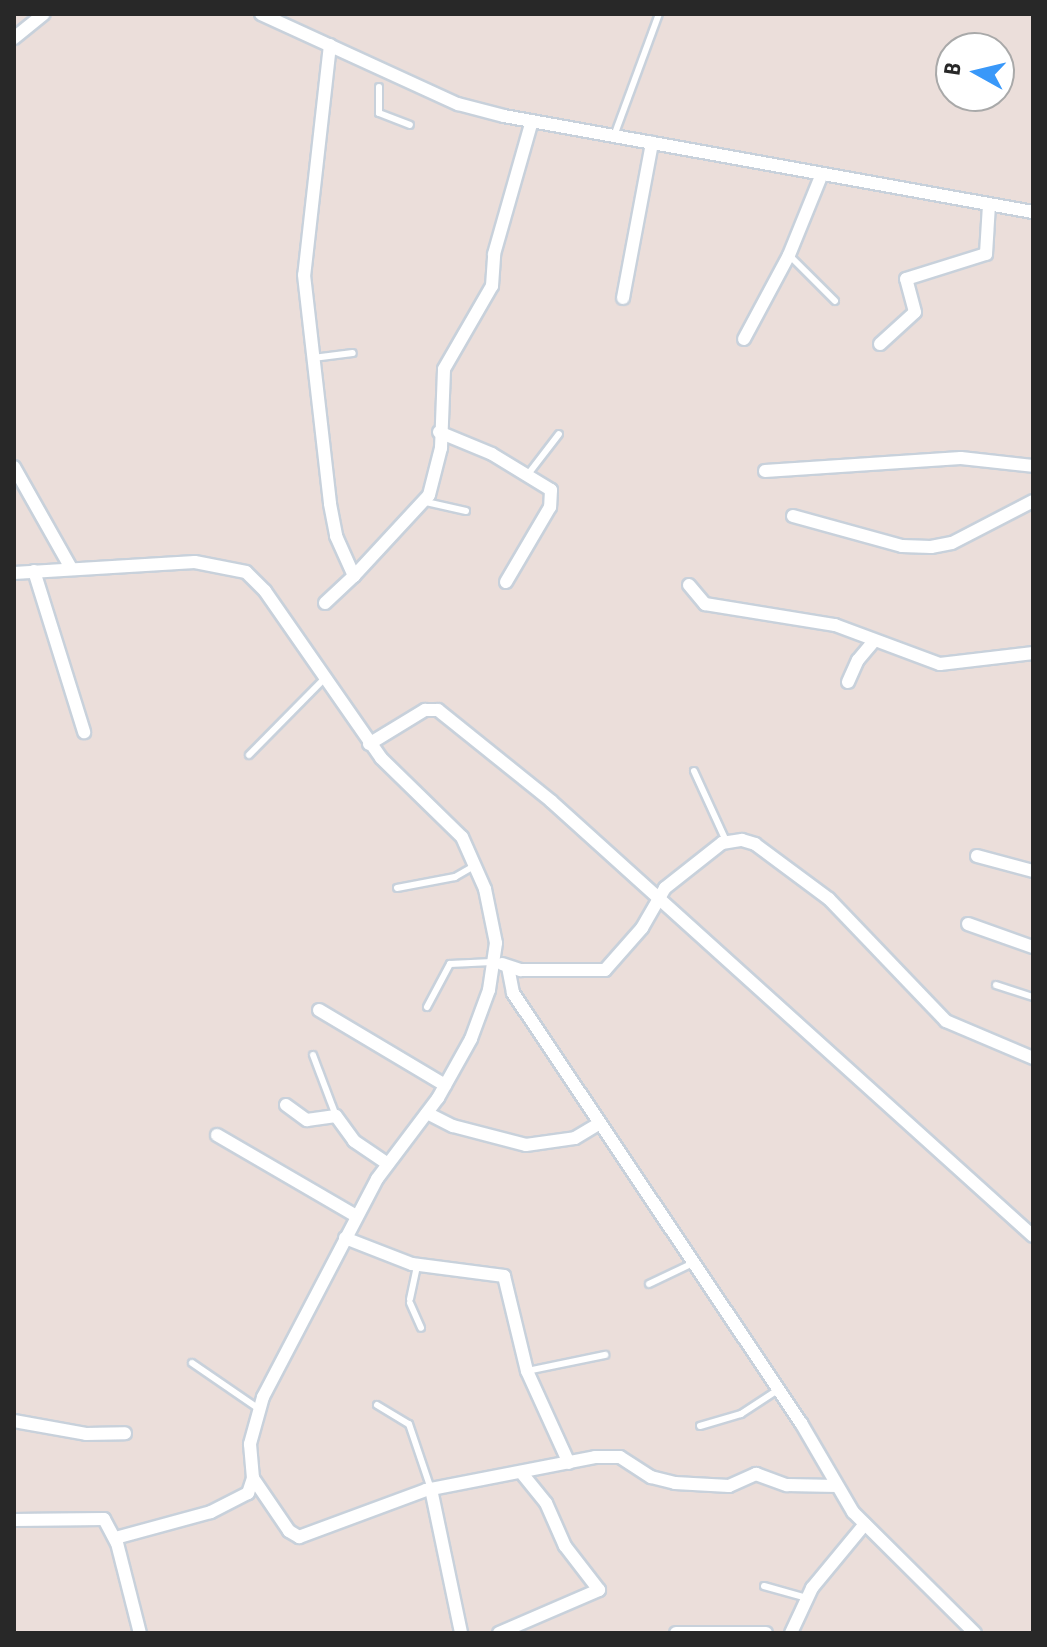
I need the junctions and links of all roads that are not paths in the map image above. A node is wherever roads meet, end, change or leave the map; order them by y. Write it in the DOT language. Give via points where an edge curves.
graph roads {
  1 [pos="44,14"];
  2 [pos="261,14"];
  3 [pos="659,14"];
  4 [pos="14,38"];
  5 [pos="330,45"];
  6 [pos="381,79"];
  7 [pos="532,121"];
  8 [pos="410,125"];
  9 [pos="614,136"];
  10 [pos="652,143"];
  11 [pos="821,176"];
  12 [pos="989,205"];
  13 [pos="1033,212"];
  14 [pos="789,255"];
  15 [pos="623,298"];
  16 [pos="835,301"];
  17 [pos="744,339"];
  18 [pos="880,344"];
  19 [pos="353,353"];
  20 [pos="313,358"];
  21 [pos="439,432"];
  22 [pos="559,434"];
  23 [pos="1033,466"];
  24 [pos="14,467"];
  25 [pos="765,471"];
  26 [pos="529,473"];
  27 [pos="1033,501"];
  28 [pos="426,502"];
  29 [pos="466,511"];
  30 [pos="793,516"];
  31 [pos="71,568"];
  32 [pos="34,571"];
  33 [pos="14,573"];
  34 [pos="354,576"];
  35 [pos="506,582"];
  36 [pos="689,585"];
  37 [pos="325,603"];
  38 [pos="874,641"];
  39 [pos="1033,653"];
  40 [pos="323,680"];
  41 [pos="848,682"];
  42 [pos="84,732"];
  43 [pos="369,744"];
  44 [pos="249,755"];
  45 [pos="694,771"];
  46 [pos="726,841"];
  47 [pos="977,856"];
  48 [pos="476,865"];
  49 [pos="1033,871"];
  50 [pos="397,888"];
  51 [pos="657,899"];
  52 [pos="968,924"];
  53 [pos="1033,947"];
  54 [pos="502,964"];
  55 [pos="996,985"];
  56 [pos="1033,997"];
  57 [pos="427,1007"];
  58 [pos="319,1010"];
  59 [pos="313,1055"];
  60 [pos="1033,1058"];
  61 [pos="445,1085"];
  62 [pos="286,1105"];
  63 [pos="427,1113"];
  64 [pos="336,1116"];
  65 [pos="600,1123"];
  66 [pos="217,1135"];
  67 [pos="388,1164"];
  68 [pos="356,1216"];
  69 [pos="1033,1236"];
  70 [pos="345,1238"];
  71 [pos="693,1263"];
  72 [pos="417,1265"];
  73 [pos="649,1284"];
  74 [pos="421,1328"];
  75 [pos="605,1355"];
  76 [pos="192,1363"];
  77 [pos="527,1371"];
  78 [pos="776,1391"];
  79 [pos="377,1405"];
  80 [pos="259,1409"];
  81 [pos="14,1421"];
  82 [pos="700,1426"];
  83 [pos="125,1433"];
  84 [pos="569,1463"];
  85 [pos="522,1473"];
  86 [pos="253,1478"];
  87 [pos="837,1486"];
  88 [pos="431,1489"];
  89 [pos="14,1520"];
  90 [pos="865,1524"];
  91 [pos="115,1538"];
  92 [pos="764,1586"];
  93 [pos="807,1598"];
  94 [pos="140,1633"];
  95 [pos="461,1633"];
  96 [pos="499,1633"];
  97 [pos="676,1633"];
  98 [pos="766,1633"];
  99 [pos="791,1633"];
  100 [pos="975,1633"];
  1 -- 4 [label="street"];
  2 -- 5 [label="street"];
  3 -- 9 [label="lane"];
  5 -- 6 [label="street"];
  5 -- 20 [label="street" via="305,234"];
  6 -- 7 [label="street"];
  6 -- 8 [label="lane" via="379,113"];
  7 -- 9 [label="street"];
  7 -- 21 [label="street" via="494,254 492,286 444,369"];
  9 -- 10 [label="street"];
  10 -- 11 [label="street"];
  10 -- 15 [label="street"];
  11 -- 12 [label="street"];
  11 -- 14 [label="street"];
  12 -- 13 [label="street"];
  12 -- 18 [label="street" via="986,254 906,279 915,312"];
  14 -- 16 [label="lane"];
  14 -- 17 [label="street"];
  19 -- 20 [label="lane"];
  20 -- 34 [label="street" via="336,536"];
  21 -- 26 [label="street"];
  21 -- 28 [label="street" via="437,469"];
  22 -- 26 [label="lane"];
  23 -- 25 [label="street" via="961,458"];
  24 -- 31 [label="street"];
  26 -- 35 [label="street" via="551,490 553,500"];
  27 -- 30 [label="street" via="952,543 931,547 902,546"];
  28 -- 29 [label="lane"];
  28 -- 34 [label="street"];
  31 -- 32 [label="street"];
  31 -- 40 [label="street" via="195,562 246,572 265,591"];
  32 -- 33 [label="street"];
  32 -- 42 [label="street"];
  34 -- 37 [label="street"];
  36 -- 38 [label="street" via="705,604 818,621"];
  38 -- 39 [label="street" via="949,665"];
  38 -- 41 [label="street"];
  40 -- 43 [label="street"];
  40 -- 44 [label="lane"];
  43 -- 48 [label="street" via="446,817"];
  43 -- 51 [label="street" via="425,710 438,710 551,801"];
  45 -- 46 [label="lane"];
  46 -- 51 [label="street"];
  46 -- 60 [label="street" via="755,844 829,899 946,1021"];
  47 -- 49 [label="street"];
  48 -- 50 [label="lane" via="455,877"];
  48 -- 54 [label="street"];
  51 -- 54 [label="street" via="642,928 605,970"];
  51 -- 69 [label="street"];
  52 -- 53 [label="street"];
  54 -- 57 [label="lane" via="450,964"];
  54 -- 61 [label="street"];
  54 -- 65 [label="street" via="513,993"];
  55 -- 56 [label="lane"];
  58 -- 61 [label="street"];
  59 -- 64 [label="lane"];
  61 -- 63 [label="street"];
  62 -- 64 [label="street" via="307,1120"];
  63 -- 65 [label="street" via="453,1126 526,1145 575,1138"];
  63 -- 67 [label="street"];
  64 -- 67 [label="street" via="354,1141"];
  65 -- 71 [label="street"];
  66 -- 68 [label="street"];
  67 -- 68 [label="street"];
  68 -- 70 [label="street"];
  70 -- 72 [label="street"];
  70 -- 80 [label="street"];
  71 -- 73 [label="lane"];
  71 -- 78 [label="street"];
  72 -- 74 [label="lane" via="410,1301"];
  72 -- 77 [label="street" via="504,1276"];
  75 -- 77 [label="lane"];
  76 -- 80 [label="lane"];
  77 -- 84 [label="street"];
  78 -- 82 [label="lane" via="741,1414"];
  78 -- 87 [label="street"];
  79 -- 88 [label="lane" via="409,1424"];
  80 -- 86 [label="street" via="250,1444"];
  81 -- 83 [label="street" via="86,1434"];
  84 -- 85 [label="street"];
  84 -- 87 [label="street" via="620,1457 651,1477 675,1483 729,1486 756,1474 787,1485"];
  85 -- 88 [label="street"];
  85 -- 96 [label="street" via="546,1503 565,1546 599,1590"];
  86 -- 88 [label="street" via="289,1531 299,1537"];
  86 -- 91 [label="street" via="248,1493 211,1512"];
  87 -- 90 [label="street"];
  88 -- 95 [label="street"];
  89 -- 91 [label="street" via="95,1516 104,1519"];
  90 -- 93 [label="street"];
  90 -- 100 [label="street"];
  91 -- 94 [label="street"];
  92 -- 93 [label="lane"];
  93 -- 99 [label="street"];
  97 -- 98 [label="street"];
}
